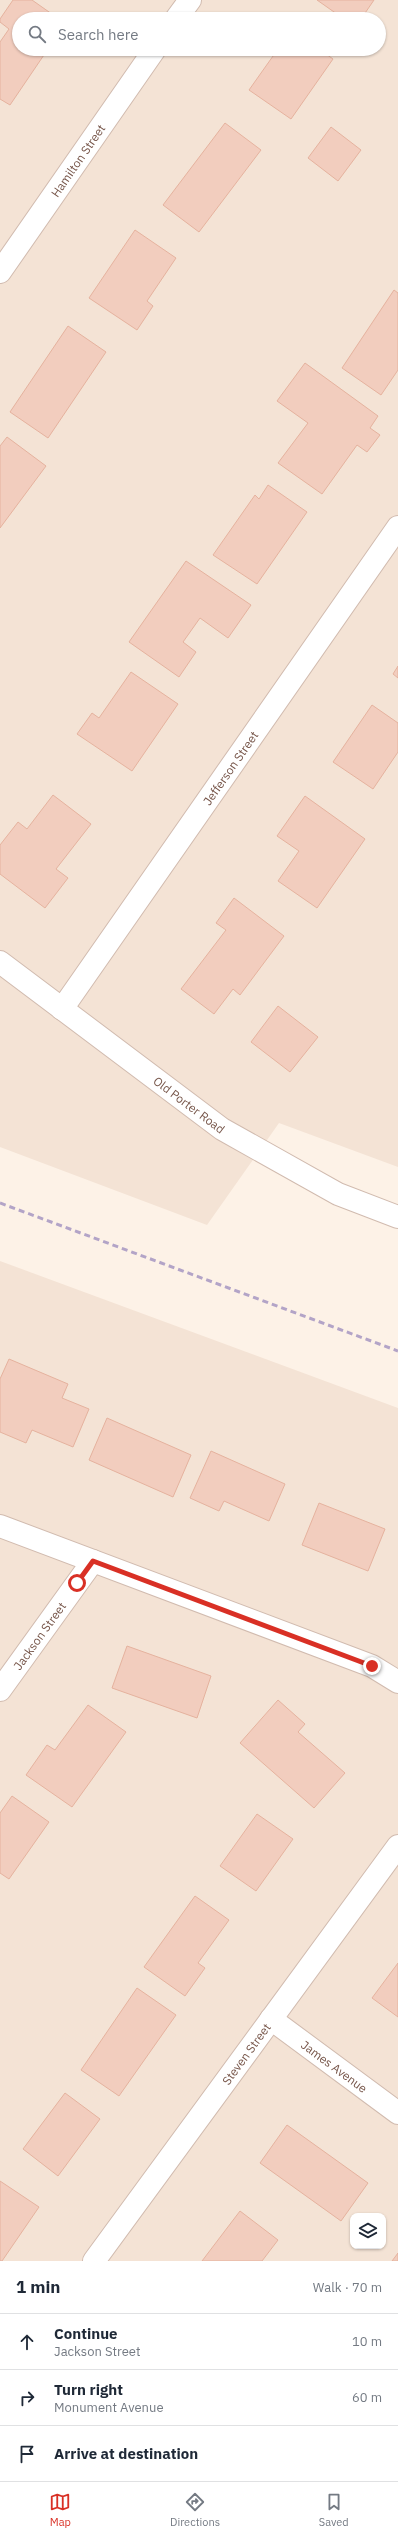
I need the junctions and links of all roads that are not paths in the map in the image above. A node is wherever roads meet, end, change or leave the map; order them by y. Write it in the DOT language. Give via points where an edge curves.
graph roads {
  1 [pos="190,0"];
  2 [pos="181,12"];
  3 [pos="150,56"];
  4 [pos="0,272"];
  5 [pos="398,527"];
  6 [pos="0,962"];
  7 [pos="62,1009"];
  8 [pos="398,1217"];
  9 [pos="0,1526"];
  10 [pos="93,1561"];
  11 [pos="398,1682"];
  12 [pos="0,1690"];
  13 [pos="398,1846"];
  14 [pos="271,2020"];
  15 [pos="398,2113"];
  16 [pos="94,2261"];
  1 -- 2 [label="street"];
  3 -- 4 [label="street, Hamilton Street"];
  5 -- 7 [label="street, Jefferson Street"];
  6 -- 7 [label="street, Old Porter Road"];
  7 -- 8 [label="street, Old Porter Road" via="222,1129 338,1194"];
  9 -- 10 [label="street"];
  10 -- 11 [label="street" via="372,1666"];
  10 -- 12 [label="street, Jackson Street"];
  13 -- 14 [label="street, Steven Street"];
  14 -- 15 [label="street, James Avenue"];
  14 -- 16 [label="street, Steven Street"];
}
